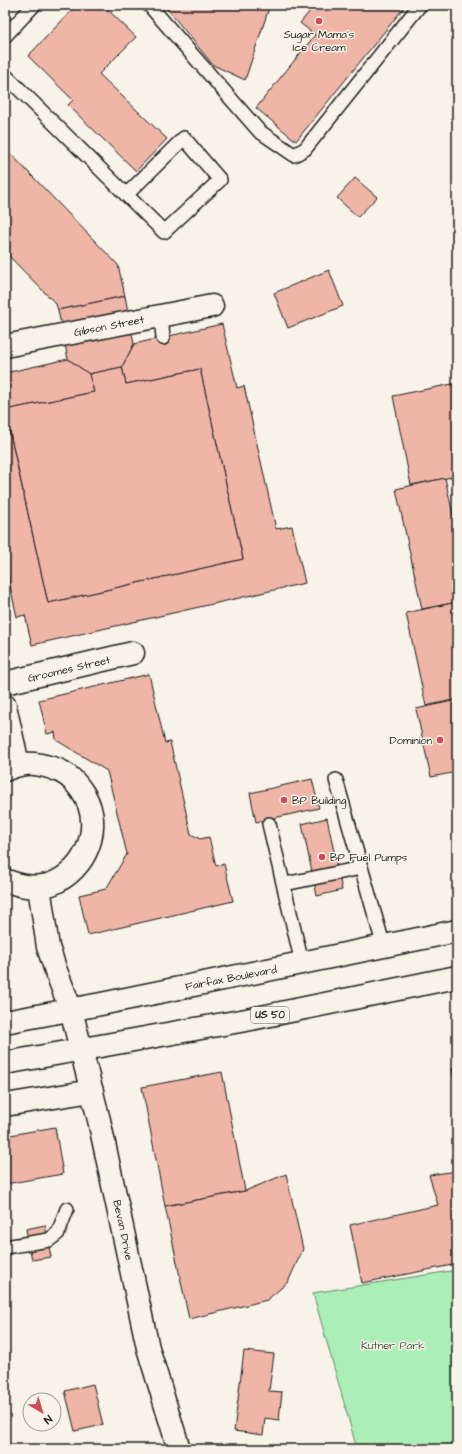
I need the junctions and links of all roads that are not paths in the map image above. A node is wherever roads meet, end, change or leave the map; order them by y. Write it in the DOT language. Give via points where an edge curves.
graph roads {
  1 [pos="34,5"];
  2 [pos="149,5"];
  3 [pos="420,5"];
  4 [pos="5,36"];
  5 [pos="5,75"];
  6 [pos="126,195"];
  7 [pos="212,306"];
  8 [pos="161,316"];
  9 [pos="163,338"];
  10 [pos="5,346"];
  11 [pos="133,653"];
  12 [pos="5,683"];
  13 [pos="5,706"];
  14 [pos="12,767"];
  15 [pos="336,780"];
  16 [pos="269,824"];
  17 [pos="361,868"];
  18 [pos="5,880"];
  19 [pos="284,884"];
  20 [pos="38,886"];
  21 [pos="457,931"];
  22 [pos="384,947"];
  23 [pos="302,963"];
  24 [pos="457,977"];
  25 [pos="71,1010"];
  26 [pos="5,1022"];
  27 [pos="82,1050"];
  28 [pos="5,1063"];
  29 [pos="92,1091"];
  30 [pos="5,1106"];
  31 [pos="67,1210"];
  32 [pos="5,1247"];
  33 [pos="179,1449"];
  1 -- 4 [label="lane"];
  2 -- 3 [label="lane" via="259,131 294,155 304,149"];
  5 -- 6 [label="lane"];
  6 -- 6 [label="lane" via="164,232 220,180 184,138"];
  7 -- 8 [label="street, Gibson Street"];
  8 -- 9 [label="lane"];
  8 -- 10 [label="street, Gibson Street"];
  11 -- 12 [label="street, Groomes Street"];
  13 -- 14 [label="street"];
  14 -- 20 [label="street" via="40,764 58,770 79,786 86,797 92,816 92,835 86,854 74,870 58,881"];
  15 -- 17 [label="lane"];
  16 -- 19 [label="lane"];
  17 -- 19 [label="lane"];
  17 -- 22 [label="lane"];
  18 -- 20 [label="street" via="18,886"];
  19 -- 23 [label="lane"];
  20 -- 25 [label="street, Bevan Drive" via="48,947"];
  21 -- 22 [label="street, Fairfax Boulevard"];
  22 -- 23 [label="street, Fairfax Boulevard"];
  23 -- 25 [label="street, Fairfax Boulevard"];
  24 -- 27 [label="street, US 50"];
  25 -- 26 [label="street, Fairfax Boulevard"];
  25 -- 27 [label="street, Bevan Drive"];
  27 -- 28 [label="street, US 50"];
  27 -- 29 [label="street, Bevan Drive"];
  29 -- 30 [label="street"];
  29 -- 33 [label="street, Bevan Drive" via="148,1348"];
  31 -- 32 [label="lane" via="58,1233 49,1240"];
}
